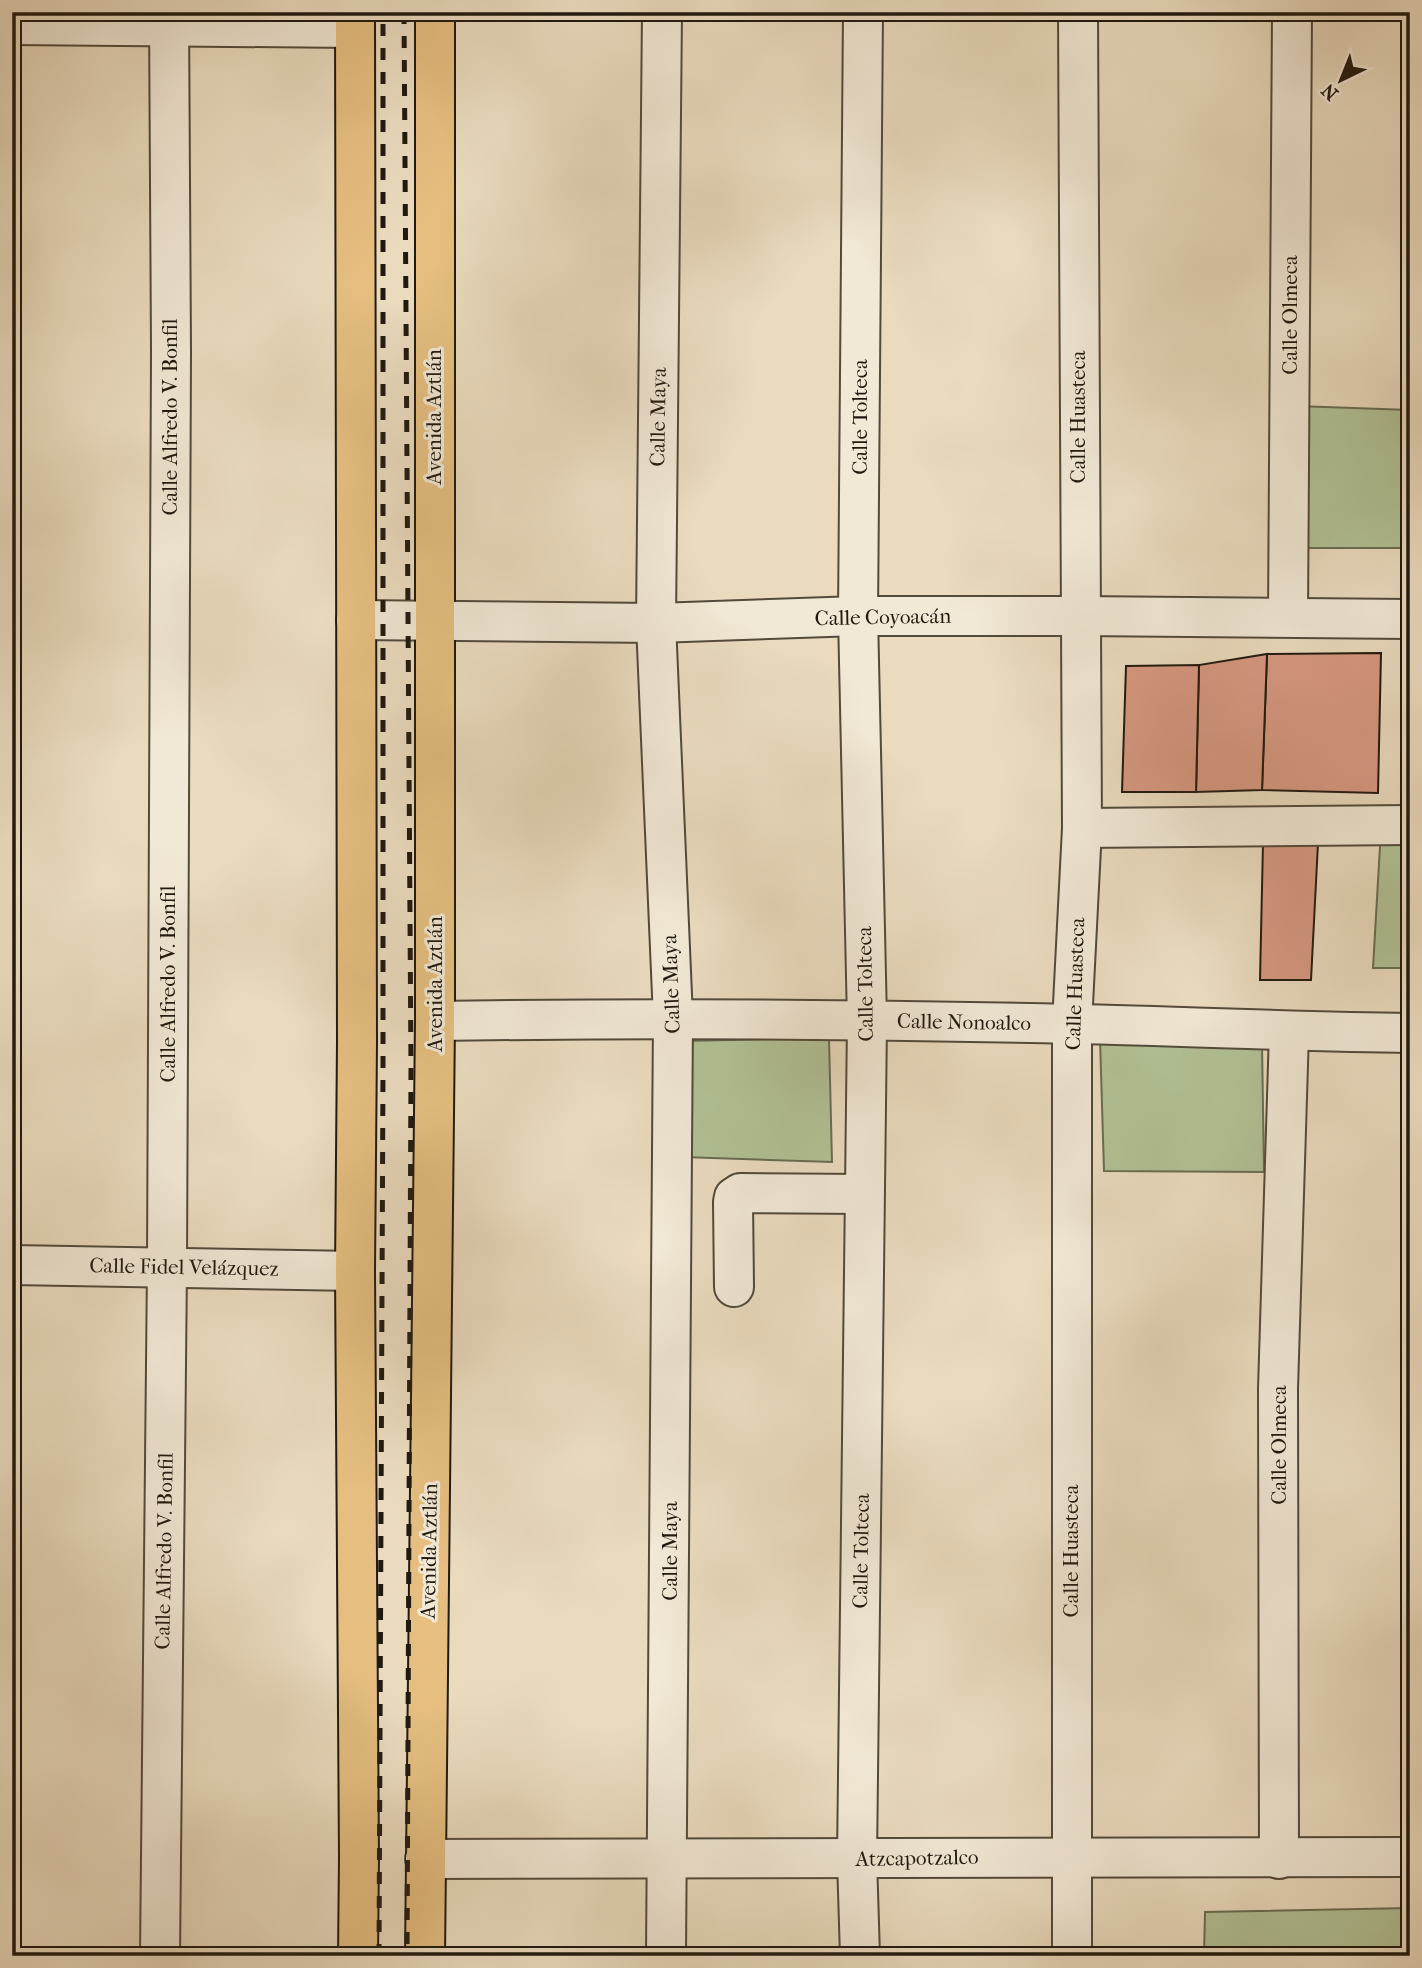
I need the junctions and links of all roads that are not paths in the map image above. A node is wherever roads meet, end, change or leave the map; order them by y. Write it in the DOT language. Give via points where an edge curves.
graph roads {
  1 [pos="435,12"];
  2 [pos="662,12"];
  3 [pos="863,12"];
  4 [pos="1078,12"];
  5 [pos="1292,12"];
  6 [pos="169,20"];
  7 [pos="355,20"];
  8 [pos="12,25"];
  9 [pos="858,616"];
  10 [pos="1079,616"];
  11 [pos="1288,617"];
  12 [pos="356,620"];
  13 [pos="433,620"];
  14 [pos="1410,620"];
  15 [pos="656,623"];
  16 [pos="1410,825"];
  17 [pos="1082,828"];
  18 [pos="673,1018"];
  19 [pos="435,1021"];
  20 [pos="867,1021"];
  21 [pos="1072,1024"];
  22 [pos="1289,1032"];
  23 [pos="1410,1033"];
  24 [pos="864,1194"];
  25 [pos="732,1235"];
  26 [pos="673,1236"];
  27 [pos="12,1265"];
  28 [pos="167,1266"];
  29 [pos="355,1271"];
  30 [pos="734,1287"];
  31 [pos="1073,1857"];
  32 [pos="1410,1857"];
  33 [pos="425,1859"];
  34 [pos="857,1859"];
  35 [pos="1279,1859"];
  36 [pos="668,1860"];
  37 [pos="160,1956"];
  38 [pos="358,1956"];
  39 [pos="425,1956"];
  40 [pos="666,1956"];
  41 [pos="860,1956"];
  42 [pos="1072,1956"];
  1 -- 13 [label="main road, Avenida Aztlán"];
  2 -- 15 [label="street, Calle Maya"];
  3 -- 9 [label="street, Calle Tolteca"];
  4 -- 10 [label="street, Calle Huasteca"];
  5 -- 11 [label="street, Calle Olmeca"];
  6 -- 7 [label="street"];
  6 -- 8 [label="street"];
  6 -- 28 [label="street, Calle Alfredo V. Bonfil"];
  7 -- 12 [label="main road"];
  9 -- 10 [label="street, Calle Coyoacán"];
  9 -- 15 [label="street, Calle Coyoacán"];
  9 -- 20 [label="street, Calle Tolteca"];
  10 -- 11 [label="street, Calle Coyoacán"];
  10 -- 17 [label="street, Calle Huasteca"];
  11 -- 14 [label="street, Calle Coyoacán"];
  12 -- 13 [label="street, Calle Coyoacán"];
  12 -- 29 [label="main road"];
  13 -- 15 [label="street, Calle Coyoacán"];
  13 -- 19 [label="main road, Avenida Aztlán"];
  15 -- 18 [label="street, Calle Maya"];
  16 -- 17 [label="street"];
  17 -- 21 [label="street, Calle Huasteca"];
  18 -- 19 [label="street, Calle Nonoalco"];
  18 -- 20 [label="street, Calle Nonoalco"];
  18 -- 26 [label="street, Calle Maya"];
  19 -- 33 [label="main road, Avenida Aztlán"];
  20 -- 21 [label="street, Calle Nonoalco"];
  20 -- 24 [label="street, Calle Tolteca"];
  21 -- 22 [label="street, Calle Nonoalco"];
  21 -- 31 [label="street, Calle Huasteca"];
  22 -- 23 [label="street, Calle Nonoalco"];
  22 -- 35 [label="street, Calle Olmeca" via="1278,1389"];
  24 -- 25 [label="street" via="740,1193 733,1202"];
  24 -- 34 [label="street, Calle Tolteca"];
  25 -- 26 [label="street"];
  25 -- 30 [label="street"];
  26 -- 36 [label="street, Calle Maya"];
  27 -- 28 [label="street, Calle Fidel Velázquez"];
  28 -- 29 [label="street, Calle Fidel Velázquez"];
  28 -- 37 [label="street, Calle Alfredo V. Bonfil"];
  29 -- 38 [label="main road"];
  31 -- 34 [label="street, Atzcapotzalco"];
  31 -- 35 [label="street, Atzcapotzalco"];
  31 -- 42 [label="street, Calle Huasteca"];
  32 -- 35 [label="street, Atzcapotzalco"];
  33 -- 36 [label="street, Atzcapotzalco"];
  33 -- 39 [label="main road, Avenida Aztlán"];
  34 -- 36 [label="street, Atzcapotzalco"];
  34 -- 41 [label="street, Calle Tolteca"];
  36 -- 40 [label="street, Calle Maya"];
}
